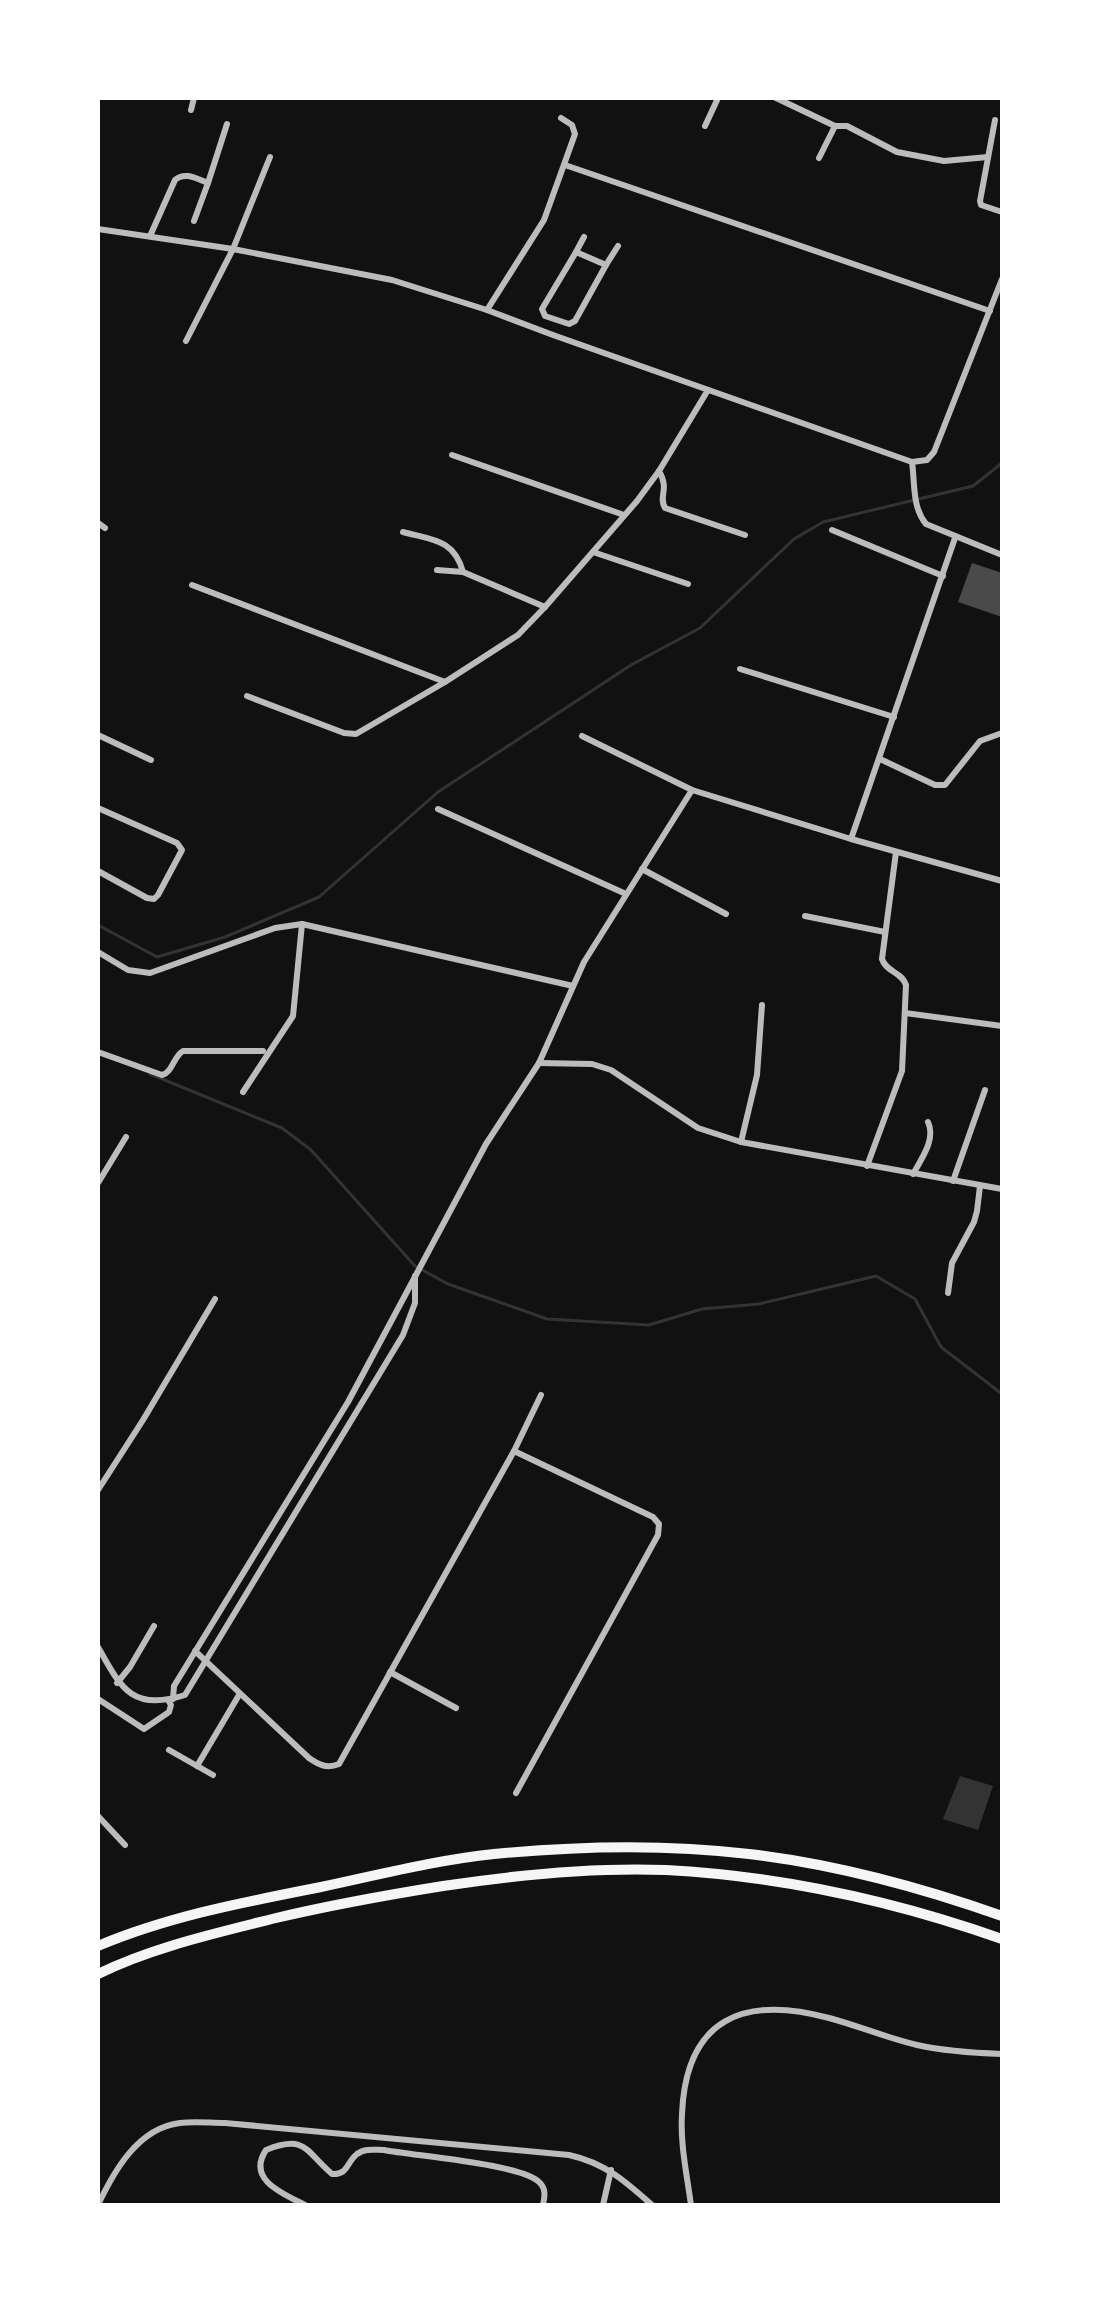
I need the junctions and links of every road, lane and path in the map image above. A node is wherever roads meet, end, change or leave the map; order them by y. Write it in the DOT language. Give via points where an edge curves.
graph roads {
  1 [pos="194,98"];
  2 [pos="718,98"];
  3 [pos="776,98"];
  4 [pos="191,110"];
  5 [pos="561,118"];
  6 [pos="995,120"];
  7 [pos="227,124"];
  8 [pos="705,126"];
  9 [pos="835,126"];
  10 [pos="270,157"];
  11 [pos="988,157"];
  12 [pos="819,158"];
  13 [pos="565,165"];
  14 [pos="208,183"];
  15 [pos="1002,212"];
  16 [pos="194,221"];
  17 [pos="98,229"];
  18 [pos="150,236"];
  19 [pos="584,237"];
  20 [pos="618,246"];
  21 [pos="233,249"];
  22 [pos="576,252"];
  23 [pos="606,265"];
  24 [pos="1002,279"];
  25 [pos="487,310"];
  26 [pos="990,311"];
  27 [pos="560,322"];
  28 [pos="553,335"];
  29 [pos="186,341"];
  30 [pos="708,390"];
  31 [pos="452,455"];
  32 [pos="913,466"];
  33 [pos="659,471"];
  34 [pos="624,515"];
  35 [pos="832,530"];
  36 [pos="403,532"];
  37 [pos="745,535"];
  38 [pos="955,538"];
  39 [pos="593,552"];
  40 [pos="1002,555"];
  41 [pos="437,570"];
  42 [pos="463,572"];
  43 [pos="943,576"];
  44 [pos="688,584"];
  45 [pos="192,585"];
  46 [pos="545,607"];
  47 [pos="740,669"];
  48 [pos="445,682"];
  49 [pos="247,696"];
  50 [pos="894,717"];
  51 [pos="1002,733"];
  52 [pos="98,735"];
  53 [pos="582,736"];
  54 [pos="880,759"];
  55 [pos="151,760"];
  56 [pos="692,790"];
  57 [pos="98,808"];
  58 [pos="438,809"];
  59 [pos="851,839"];
  60 [pos="896,852"];
  61 [pos="642,869"];
  62 [pos="98,871"];
  63 [pos="1002,881"];
  64 [pos="626,894"];
  65 [pos="726,914"];
  66 [pos="805,916"];
  67 [pos="302,924"];
  68 [pos="885,932"];
  69 [pos="98,952"];
  70 [pos="573,986"];
  71 [pos="762,1005"];
  72 [pos="905,1013"];
  73 [pos="1002,1026"];
  74 [pos="263,1051"];
  75 [pos="98,1052"];
  76 [pos="539,1063"];
  77 [pos="985,1090"];
  78 [pos="243,1092"];
  79 [pos="928,1122"];
  80 [pos="126,1137"];
  81 [pos="741,1142"];
  82 [pos="867,1166"];
  83 [pos="913,1174"];
  84 [pos="953,1181"];
  85 [pos="98,1183"];
  86 [pos="980,1186"];
  87 [pos="1002,1189"];
  88 [pos="415,1275"];
  89 [pos="948,1293"];
  90 [pos="215,1299"];
  91 [pos="364,1373"];
  92 [pos="377,1379"];
  93 [pos="541,1395"];
  94 [pos="514,1451"];
  95 [pos="98,1490"];
  96 [pos="154,1626"];
  97 [pos="98,1647"];
  98 [pos="195,1651"];
  99 [pos="206,1662"];
  100 [pos="390,1672"];
  101 [pos="117,1683"];
  102 [pos="239,1695"];
  103 [pos="98,1699"];
  104 [pos="170,1699"];
  105 [pos="456,1708"];
  106 [pos="169,1750"];
  107 [pos="197,1766"];
  108 [pos="213,1775"];
  109 [pos="516,1793"];
  110 [pos="98,1816"];
  111 [pos="125,1845"];
  112 [pos="1002,1916"];
  113 [pos="1002,1939"];
  114 [pos="98,1946"];
  115 [pos="98,1974"];
  116 [pos="1002,2054"];
  117 [pos="611,2170"];
  118 [pos="98,2205"];
  119 [pos="305,2205"];
  120 [pos="543,2205"];
  121 [pos="603,2205"];
  122 [pos="652,2205"];
  123 [pos="691,2205"];
  1 -- 4 [label="street"];
  2 -- 8 [label="street"];
  3 -- 9 [label="street"];
  5 -- 13 [label="street" via="575,134"];
  6 -- 11 [label="street"];
  7 -- 14 [label="street"];
  9 -- 11 [label="street" via="847,126 897,152 944,161"];
  9 -- 12 [label="street"];
  10 -- 21 [label="street"];
  11 -- 15 [label="street" via="981,205"];
  13 -- 25 [label="street" via="544,220"];
  13 -- 26 [label="street"];
  14 -- 16 [label="street"];
  14 -- 18 [label="street" via="178,177"];
  17 -- 18 [label="street"];
  18 -- 21 [label="street"];
  19 -- 22 [label="street"];
  20 -- 23 [label="street"];
  21 -- 25 [label="street" via="392,280"];
  21 -- 29 [label="street"];
  22 -- 23 [label="street"];
  22 -- 27 [label="street" via="542,307 543,314"];
  23 -- 27 [label="street" via="575,321"];
  24 -- 26 [label="street"];
  25 -- 28 [label="street"];
  26 -- 32 [label="street" via="934,452"];
  27 -- 28 [label="street"];
  28 -- 30 [label="street"];
  30 -- 32 [label="street"];
  30 -- 33 [label="street"];
  31 -- 34 [label="street"];
  32 -- 38 [label="street" via="920,518"];
  33 -- 34 [label="street"];
  33 -- 37 [label="street" via="665,508"];
  34 -- 39 [label="street"];
  35 -- 43 [label="street"];
  36 -- 42 [label="street" via="454,550"];
  38 -- 40 [label="street"];
  38 -- 43 [label="street"];
  39 -- 44 [label="street"];
  39 -- 46 [label="street"];
  41 -- 42 [label="street"];
  42 -- 46 [label="street"];
  43 -- 50 [label="street"];
  45 -- 48 [label="street"];
  46 -- 48 [label="street" via="518,635"];
  47 -- 50 [label="street"];
  48 -- 49 [label="street" via="356,734"];
  50 -- 54 [label="street"];
  51 -- 54 [label="street" via="980,741 945,785"];
  52 -- 55 [label="street"];
  53 -- 56 [label="street"];
  54 -- 59 [label="street"];
  56 -- 59 [label="street"];
  56 -- 61 [label="street"];
  57 -- 62 [label="street" via="182,847 156,897 147,898"];
  58 -- 64 [label="street"];
  59 -- 60 [label="street"];
  60 -- 63 [label="street"];
  60 -- 68 [label="street"];
  61 -- 64 [label="street"];
  61 -- 65 [label="street"];
  64 -- 70 [label="street"];
  66 -- 68 [label="street"];
  67 -- 69 [label="street" via="275,928 150,973 128,970"];
  67 -- 70 [label="street"];
  67 -- 78 [label="street" via="293,1016"];
  68 -- 72 [label="street" via="883,963 905,981"];
  70 -- 76 [label="street"];
  71 -- 81 [label="street" via="757,1075"];
  72 -- 73 [label="street"];
  72 -- 82 [label="street" via="902,1071"];
  74 -- 75 [label="street" via="183,1051 162,1075"];
  76 -- 81 [label="street" via="592,1064 611,1070 698,1128"];
  76 -- 88 [label="street" via="486,1144"];
  77 -- 84 [label="street"];
  79 -- 83 [label="street" via="932,1134"];
  80 -- 85 [label="street"];
  81 -- 82 [label="street"];
  82 -- 83 [label="street"];
  83 -- 84 [label="street"];
  84 -- 86 [label="street"];
  86 -- 87 [label="street"];
  86 -- 89 [label="street" via="974,1222 952,1263"];
  88 -- 91 [label="street"];
  88 -- 92 [label="street" via="411,1317"];
  90 -- 95 [label="street"];
  91 -- 92 [label="street"];
  91 -- 98 [label="street"];
  92 -- 99 [label="street"];
  93 -- 94 [label="street"];
  94 -- 100 [label="street"];
  94 -- 109 [label="street" via="659,1524 658,1535"];
  96 -- 101 [label="street"];
  97 -- 101 [label="street"];
  98 -- 99 [label="street"];
  98 -- 104 [label="street"];
  99 -- 102 [label="street"];
  99 -- 104 [label="street" via="185,1695"];
  100 -- 102 [label="street" via="343,1759 332,1767 309,1758"];
  100 -- 105 [label="street"];
  101 -- 104 [label="street" via="137,1698"];
  102 -- 107 [label="street"];
  103 -- 104 [label="street" via="144,1729 169,1712"];
  106 -- 107 [label="street"];
  107 -- 108 [label="street"];
  110 -- 111 [label="street"];
  112 -- 114 [label="highway" via="908,1885 748,1854 569,1849 491,1854 261,1899 145,1927"];
  113 -- 115 [label="highway" via="901,1907 741,1876 569,1871 320,1908 156,1951"];
  116 -- 123 [label="street" via="917,2045 830,2018 783,2010 743,2012 728,2019 702,2041 684,2091 681,2131"];
  117 -- 118 [label="street" via="587,2159 523,2149 181,2123 152,2133 130,2152"];
  117 -- 121 [label="street"];
  117 -- 122 [label="street"];
  119 -- 120 [label="street" via="264,2178 261,2160 266,2150 300,2145 336,2175 358,2153 369,2150 497,2167 536,2179 545,2191"];
}
